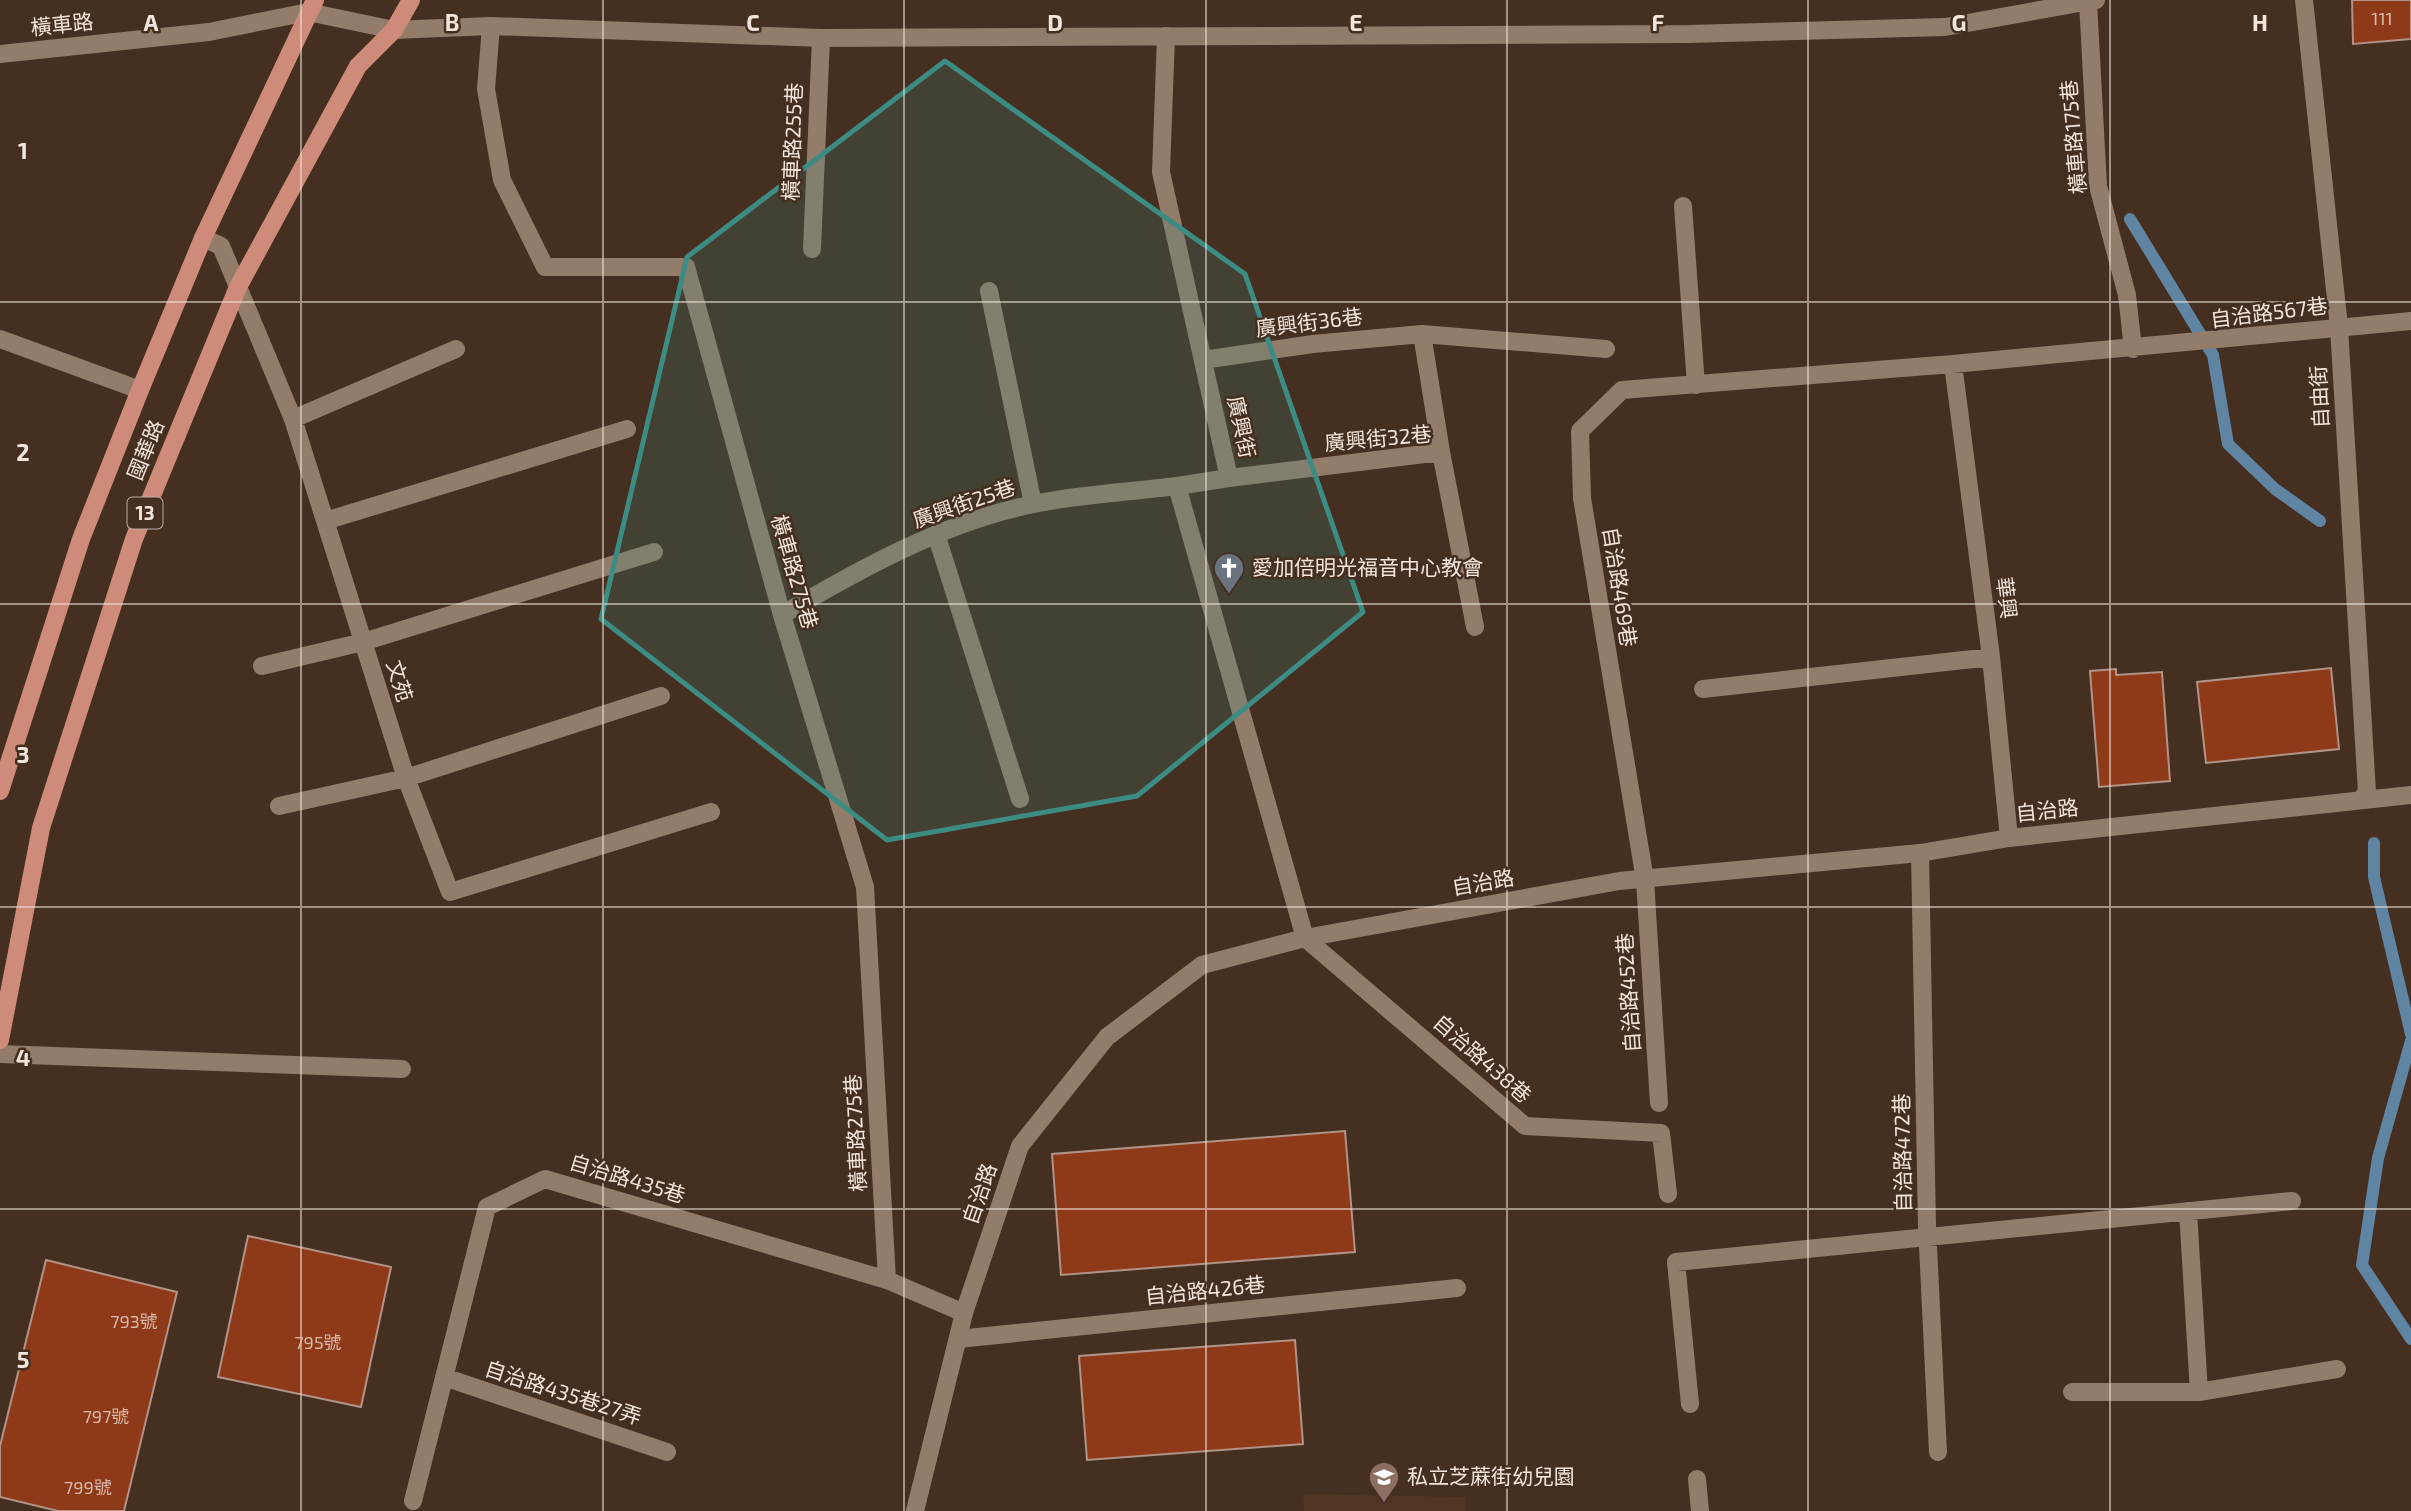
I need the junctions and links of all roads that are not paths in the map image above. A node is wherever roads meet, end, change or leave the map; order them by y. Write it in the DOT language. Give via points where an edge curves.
graph roads {
  1 [pos="411,0"];
  2 [pos="2304,0"];
  3 [pos="2092,1"];
  4 [pos="312,6"];
  5 [pos="491,26"];
  6 [pos="394,30"];
  7 [pos="1166,36"];
  8 [pos="821,38"];
  9 [pos="0,54"];
  10 [pos="1683,206"];
  11 [pos="203,238"];
  12 [pos="812,249"];
  13 [pos="238,287"];
  14 [pos="989,291"];
  15 [pos="2411,321"];
  16 [pos="2339,327"];
  17 [pos="1422,334"];
  18 [pos="0,339"];
  19 [pos="456,349"];
  20 [pos="1606,349"];
  21 [pos="2133,349"];
  22 [pos="1203,359"];
  23 [pos="1953,364"];
  24 [pos="1696,385"];
  25 [pos="140,390"];
  26 [pos="293,419"];
  27 [pos="627,429"];
  28 [pos="1441,452"];
  29 [pos="1228,478"];
  30 [pos="1177,486"];
  31 [pos="1033,504"];
  32 [pos="325,522"];
  33 [pos="936,534"];
  34 [pos="654,552"];
  35 [pos="782,615"];
  36 [pos="1475,627"];
  37 [pos="363,642"];
  38 [pos="1991,657"];
  39 [pos="262,666"];
  40 [pos="1703,689"];
  41 [pos="661,696"];
  42 [pos="3,772"];
  43 [pos="406,778"];
  44 [pos="0,791"];
  45 [pos="2364,795"];
  46 [pos="2411,795"];
  47 [pos="1020,799"];
  48 [pos="279,806"];
  49 [pos="711,813"];
  50 [pos="2009,838"];
  51 [pos="1920,853"];
  52 [pos="1645,880"];
  53 [pos="1305,937"];
  54 [pos="0,1040"];
  55 [pos="0,1054"];
  56 [pos="402,1069"];
  57 [pos="1659,1103"];
  58 [pos="1668,1194"];
  59 [pos="2292,1200"];
  60 [pos="2188,1212"];
  61 [pos="1929,1235"];
  62 [pos="887,1280"];
  63 [pos="1457,1288"];
  64 [pos="964,1313"];
  65 [pos="958,1339"];
  66 [pos="2337,1369"];
  67 [pos="444,1377"];
  68 [pos="2072,1392"];
  69 [pos="2199,1392"];
  70 [pos="1690,1404"];
  71 [pos="667,1452"];
  72 [pos="1938,1452"];
  73 [pos="1697,1479"];
  74 [pos="413,1501"];
  75 [pos="915,1511"];
  76 [pos="1700,1511"];
  1 -- 6 [label="main road, 國華路 / 13"];
  2 -- 16 [label="street, 自由街"];
  3 -- 7 [label="street, 橫車路" via="1945,27 1688,34"];
  3 -- 21 [label="street, 橫車路175巷" via="2098,186 2127,295"];
  4 -- 6 [label="street, 橫車路"];
  4 -- 9 [label="street, 橫車路" via="209,32"];
  4 -- 11 [label="main road, 國華路 / 13"];
  5 -- 6 [label="street, 橫車路"];
  5 -- 8 [label="street, 橫車路"];
  5 -- 35 [label="street, 橫車路275巷" via="486,89 502,180 545,267 686,267"];
  6 -- 13 [label="main road, 國華路 / 13" via="358,66"];
  7 -- 8 [label="street, 橫車路"];
  7 -- 22 [label="street, 廣興街" via="1161,172"];
  8 -- 12 [label="street, 橫車路255巷"];
  10 -- 24 [label="street"];
  11 -- 13 [label="street, 文苑" via="221,246"];
  11 -- 25 [label="main road, 國華路 / 13"];
  13 -- 26 [label="street, 文苑"];
  13 -- 54 [label="main road, 國華路 / 13" via="134,538 41,828"];
  14 -- 31 [label="street"];
  15 -- 16 [label="street, 自治路567巷"];
  16 -- 21 [label="street, 自治路567巷"];
  16 -- 45 [label="street, 自由街"];
  17 -- 20 [label="street, 廣興街36巷"];
  17 -- 22 [label="street, 廣興街36巷"];
  17 -- 28 [label="street"];
  18 -- 25 [label="street"];
  19 -- 26 [label="street"];
  21 -- 23 [label="street"];
  22 -- 29 [label="street, 廣興街"];
  23 -- 24 [label="street"];
  23 -- 38 [label="street, 華興"];
  24 -- 52 [label="street, 自治路469巷" via="1622,390 1580,431 1581,498"];
  25 -- 42 [label="main road, 國華路 / 13" via="81,539"];
  26 -- 32 [label="street, 文苑"];
  27 -- 32 [label="street"];
  28 -- 29 [label="street, 廣興街32巷"];
  28 -- 36 [label="street, 廣興街32巷"];
  29 -- 30 [label="street, 廣興街"];
  30 -- 31 [label="street, 廣興街25巷"];
  30 -- 53 [label="street"];
  31 -- 33 [label="street, 廣興街25巷"];
  32 -- 37 [label="street, 文苑"];
  33 -- 35 [label="street, 廣興街25巷" via="857,571"];
  33 -- 47 [label="street"];
  34 -- 37 [label="street"];
  35 -- 62 [label="street, 橫車路275巷" via="865,887"];
  37 -- 39 [label="street"];
  37 -- 43 [label="street, 文苑"];
  38 -- 40 [label="street"];
  38 -- 50 [label="street, 華興"];
  41 -- 43 [label="street"];
  42 -- 44 [label="main road, 國華路 / 13"];
  43 -- 48 [label="street"];
  43 -- 49 [label="street, 文苑" via="450,892"];
  45 -- 46 [label="street, 自治路"];
  45 -- 50 [label="street, 自治路"];
  50 -- 51 [label="street, 自治路"];
  51 -- 52 [label="street, 自治路"];
  51 -- 61 [label="street, 自治路472巷"];
  52 -- 53 [label="street, 自治路"];
  52 -- 57 [label="street, 自治路452巷"];
  53 -- 58 [label="street, 自治路438巷" via="1525,1126 1661,1133"];
  53 -- 64 [label="street, 自治路" via="1202,965 1107,1037 1020,1146"];
  55 -- 56 [label="street"];
  59 -- 60 [label="street"];
  60 -- 61 [label="street"];
  60 -- 69 [label="street"];
  61 -- 70 [label="street" via="1676,1262"];
  61 -- 72 [label="street, 自治路472巷"];
  62 -- 64 [label="street, 自治路435巷"];
  62 -- 67 [label="street, 自治路435巷" via="545,1179 488,1207"];
  63 -- 65 [label="street, 自治路426巷"];
  64 -- 65 [label="street, 自治路"];
  65 -- 75 [label="street, 自治路"];
  66 -- 69 [label="street"];
  67 -- 71 [label="street, 自治路435巷27弄"];
  67 -- 74 [label="street, 自治路435巷"];
  68 -- 69 [label="street"];
  73 -- 76 [label="street"];
}
